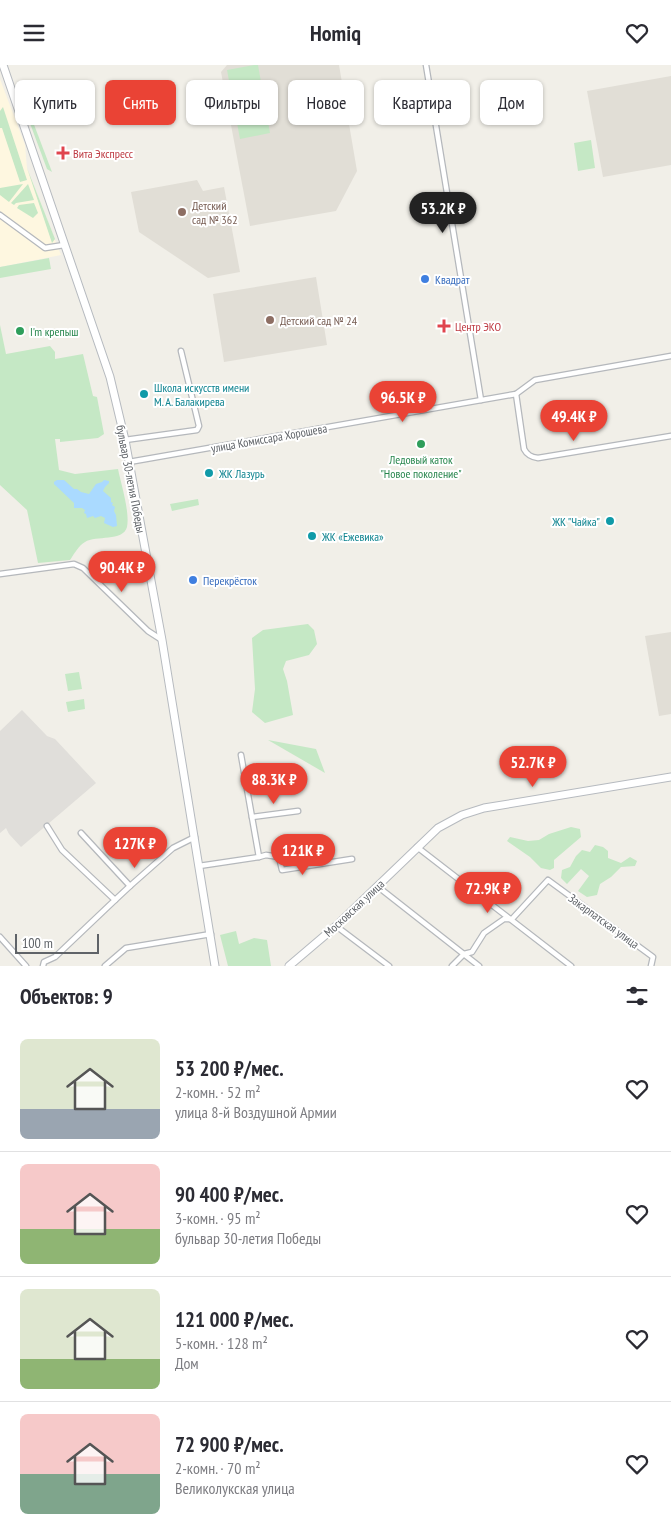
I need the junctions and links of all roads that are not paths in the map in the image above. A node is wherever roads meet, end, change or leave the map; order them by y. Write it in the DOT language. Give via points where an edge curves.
graph roads {
  1 [pos="3,65"];
  2 [pos="426,65"];
  3 [pos="0,215"];
  4 [pos="64,245"];
  5 [pos="181,351"];
  6 [pos="671,356"];
  7 [pos="516,394"];
  8 [pos="481,400"];
  9 [pos="671,436"];
  10 [pos="124,440"];
  11 [pos="129,462"];
  12 [pos="0,574"];
  13 [pos="162,640"];
  14 [pos="241,755"];
  15 [pos="671,777"];
  16 [pos="298,811"];
  17 [pos="252,817"];
  18 [pos="47,826"];
  19 [pos="81,833"];
  20 [pos="195,837"];
  21 [pos="417,847"];
  22 [pos="259,857"];
  23 [pos="352,859"];
  24 [pos="199,866"];
  25 [pos="130,886"];
  26 [pos="377,886"];
  27 [pos="115,900"];
  28 [pos="512,919"];
  29 [pos="336,926"];
  30 [pos="211,934"];
  31 [pos="0,937"];
  32 [pos="464,954"];
  33 [pos="26,966"];
  34 [pos="43,966"];
  35 [pos="105,966"];
  36 [pos="216,966"];
  37 [pos="289,966"];
  38 [pos="389,966"];
  39 [pos="452,966"];
  40 [pos="479,966"];
  41 [pos="571,966"];
  42 [pos="651,966"];
  1 -- 4 [label="main road, бульвар 30-летия Победы"];
  2 -- 8 [label="street"];
  3 -- 4 [label="street" via="45,248"];
  4 -- 10 [label="main road, бульвар 30-летия Победы" via="104,355"];
  5 -- 10 [label="street" via="199,426 197,431"];
  6 -- 7 [label="street, улица Комиссара Хорошева" via="535,380"];
  7 -- 8 [label="street, улица Комиссара Хорошева"];
  7 -- 9 [label="street" via="524,449 532,457"];
  8 -- 11 [label="street, улица Комиссара Хорошева"];
  10 -- 11 [label="main road, бульвар 30-летия Победы"];
  11 -- 13 [label="main road, бульвар 30-летия Победы"];
  12 -- 13 [label="street" via="74,564 83,567 148,631"];
  13 -- 20 [label="main road, бульвар 30-летия Победы"];
  14 -- 17 [label="street"];
  15 -- 21 [label="main road, Московская улица" via="484,808 438,827"];
  16 -- 17 [label="street"];
  17 -- 22 [label="street"];
  18 -- 27 [label="street" via="62,850"];
  19 -- 25 [label="street"];
  20 -- 24 [label="main road, бульвар 30-летия Победы"];
  20 -- 25 [label="street" via="174,848"];
  21 -- 26 [label="main road, Московская улица"];
  21 -- 28 [label="street"];
  22 -- 23 [label="street" via="279,857 282,869"];
  22 -- 24 [label="street"];
  24 -- 30 [label="main road, бульвар 30-летия Победы"];
  25 -- 27 [label="street"];
  26 -- 29 [label="main road, Московская улица"];
  26 -- 32 [label="street"];
  27 -- 34 [label="street"];
  28 -- 32 [label="street" via="504,919 484,933 472,952"];
  28 -- 41 [label="street"];
  28 -- 42 [label="street, Закарпатская улица" via="548,880 653,957"];
  29 -- 37 [label="main road, Московская улица"];
  29 -- 38 [label="street"];
  30 -- 35 [label="street" via="126,948"];
  30 -- 36 [label="main road, бульвар 30-летия Победы"];
  31 -- 33 [label="street"];
  32 -- 39 [label="street"];
  32 -- 40 [label="street"];
}
